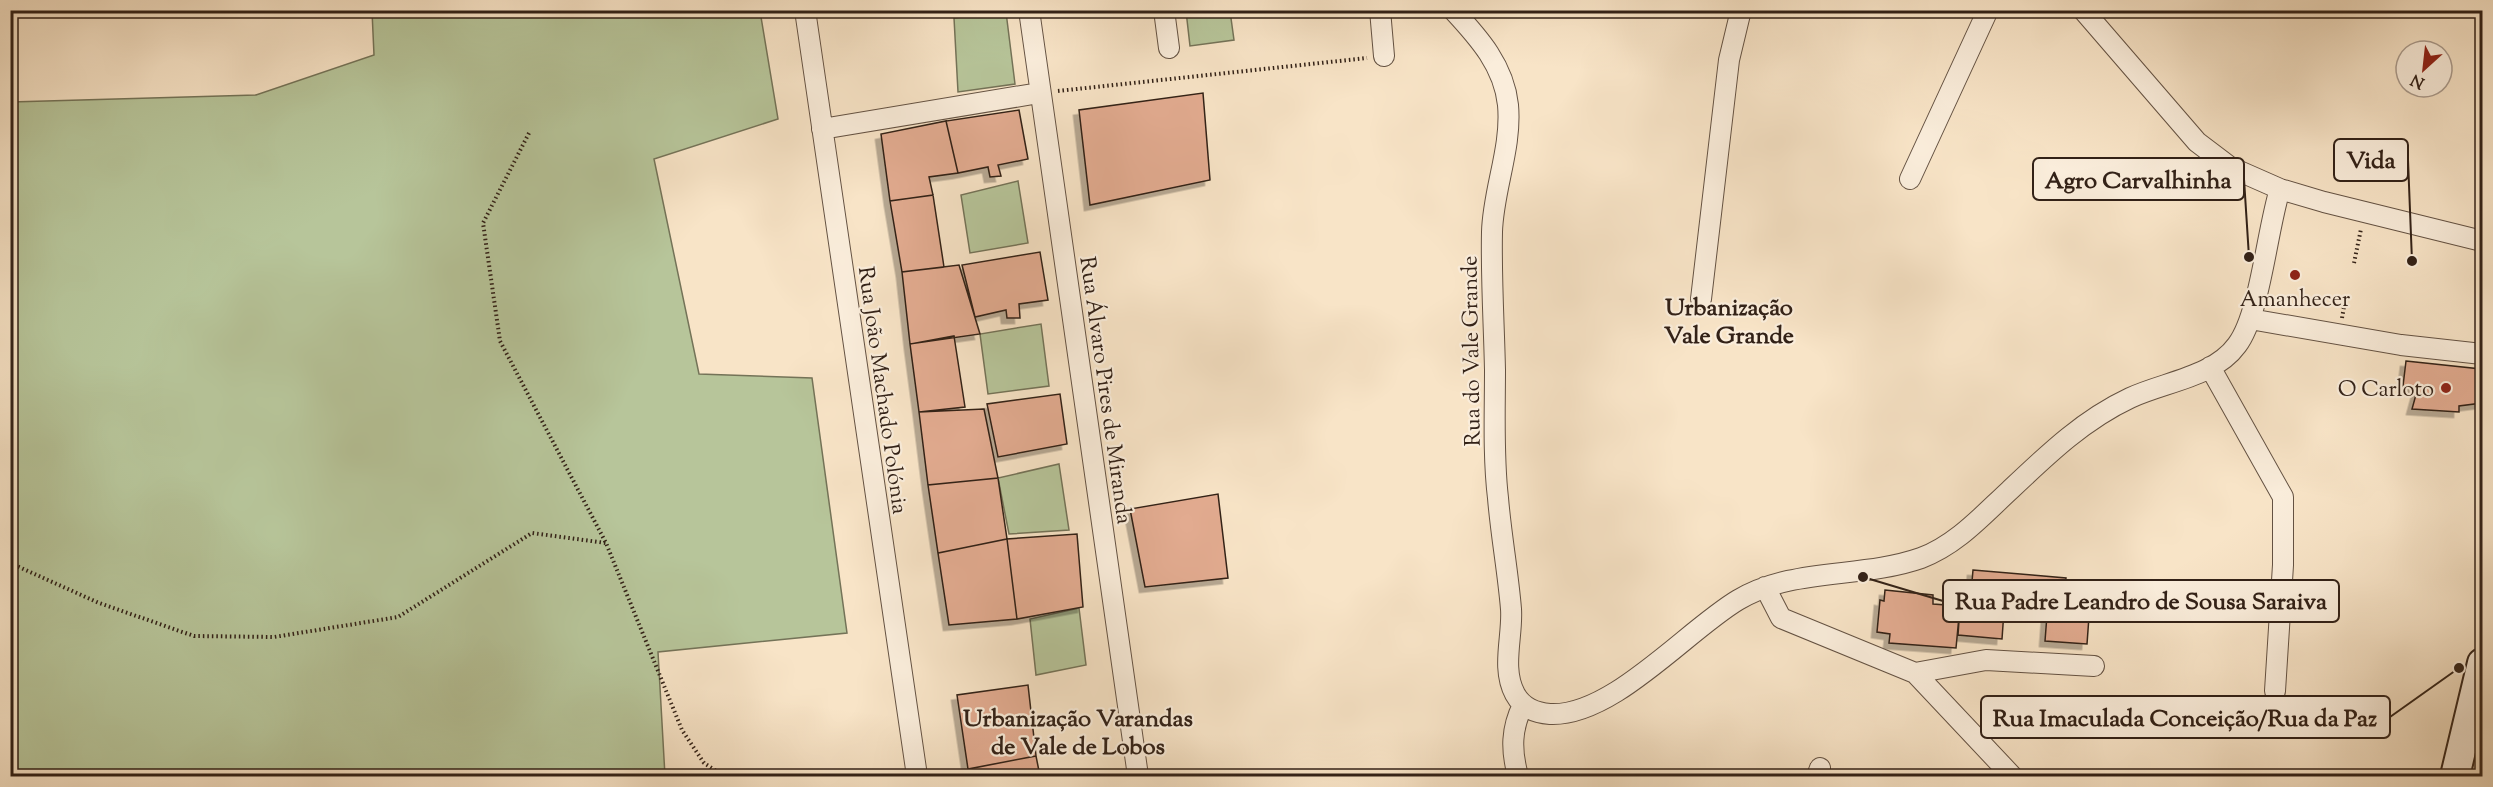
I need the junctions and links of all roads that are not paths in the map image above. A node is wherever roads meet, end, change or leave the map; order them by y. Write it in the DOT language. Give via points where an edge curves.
graph roads {
  1 [pos="805,10"];
  2 [pos="1029,10"];
  3 [pos="1164,10"];
  4 [pos="1380,10"];
  5 [pos="1453,10"];
  6 [pos="1741,10"];
  7 [pos="1988,10"];
  8 [pos="2083,10"];
  9 [pos="1169,48"];
  10 [pos="1384,56"];
  11 [pos="1039,93"];
  12 [pos="822,129"];
  13 [pos="1910,179"];
  14 [pos="2280,189"];
  15 [pos="2482,241"];
  16 [pos="1701,299"];
  17 [pos="2250,319"];
  18 [pos="2482,354"];
  19 [pos="2210,367"];
  20 [pos="1765,587"];
  21 [pos="2482,663"];
  22 [pos="2094,666"];
  23 [pos="1915,673"];
  24 [pos="2275,691"];
  25 [pos="1523,705"];
  26 [pos="917,777"];
  27 [pos="1138,777"];
  28 [pos="1518,777"];
  29 [pos="2012,777"];
  30 [pos="2456,777"];
  1 -- 12 [label="street, Rua João Machado Polónia"];
  2 -- 11 [label="street, Rua Álvaro Pires de Miranda"];
  3 -- 9 [label="street"];
  4 -- 10 [label="street"];
  5 -- 25 [label="street, Rua do Vale Grande" via="1494,61 1508,101 1492,226 1497,494 1511,615 1508,665 1512,687"];
  6 -- 16 [label="street" via="1729,60"];
  7 -- 13 [label="street"];
  8 -- 14 [label="street" via="2197,142 2214,157"];
  11 -- 12 [label="street"];
  11 -- 27 [label="street, Rua Álvaro Pires de Miranda"];
  12 -- 26 [label="street, Rua João Machado Polónia"];
  14 -- 15 [label="street"];
  14 -- 17 [label="street"];
  17 -- 18 [label="street" via="2401,345"];
  17 -- 19 [label="street" via="2235,348"];
  19 -- 20 [label="street" via="2130,398 2070,434 1967,531 1924,556"];
  19 -- 24 [label="street" via="2283,497"];
  20 -- 23 [label="street" via="1781,618"];
  20 -- 25 [label="street" via="1732,604 1624,687 1594,703 1567,713 1549,714"];
  21 -- 30 [label="main road"];
  22 -- 23 [label="street" via="1986,660"];
  23 -- 29 [label="street"];
  25 -- 28 [label="street" via="1512,739"];
}
